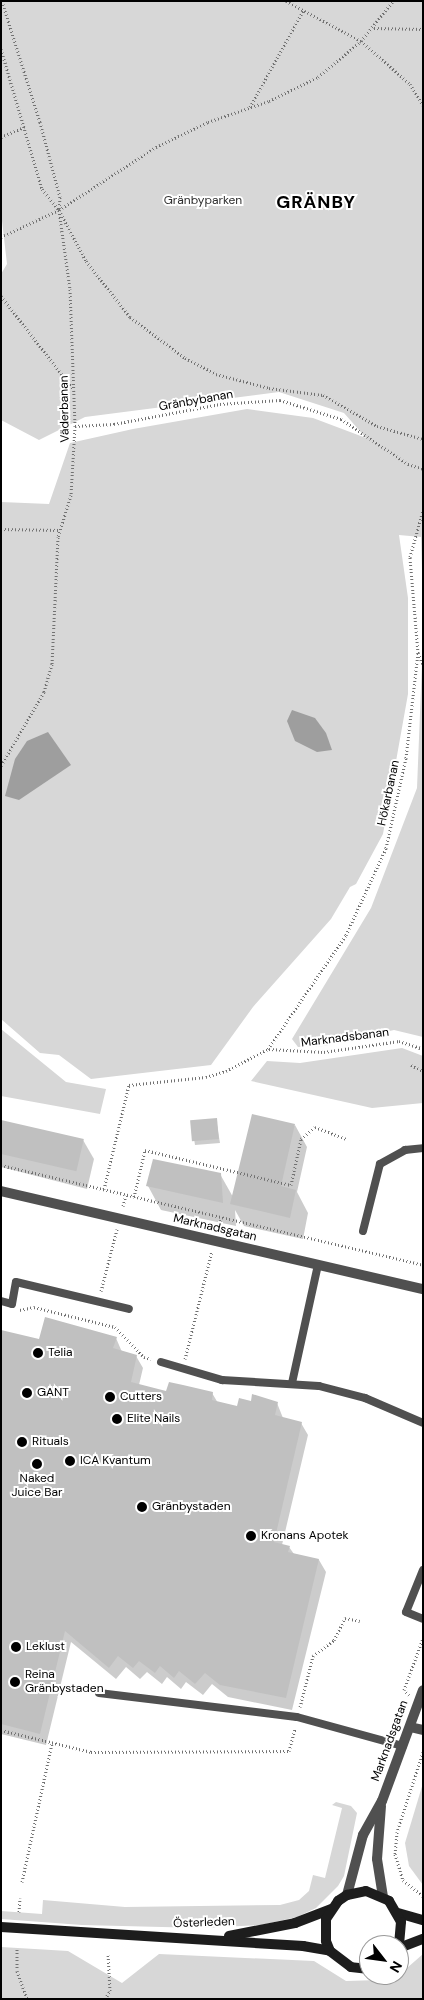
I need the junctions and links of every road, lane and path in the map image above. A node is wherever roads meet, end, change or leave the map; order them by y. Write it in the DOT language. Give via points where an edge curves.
graph roads {
  1 [pos="2,1"];
  2 [pos="286,1"];
  3 [pos="393,1"];
  4 [pos="303,11"];
  5 [pos="374,28"];
  6 [pos="423,29"];
  7 [pos="361,41"];
  8 [pos="1,49"];
  9 [pos="423,105"];
  10 [pos="249,108"];
  11 [pos="24,127"];
  12 [pos="1,137"];
  13 [pos="59,210"];
  14 [pos="1,237"];
  15 [pos="1,296"];
  16 [pos="74,391"];
  17 [pos="75,426"];
  18 [pos="423,439"];
  19 [pos="423,469"];
  20 [pos="423,510"];
  21 [pos="1,529"];
  22 [pos="60,530"];
  23 [pos="418,653"];
  24 [pos="423,664"];
  25 [pos="1,766"];
  26 [pos="268,1049"];
  27 [pos="423,1049"];
  28 [pos="411,1065"];
  29 [pos="423,1071"];
  30 [pos="347,1139"];
  31 [pos="423,1148"];
  32 [pos="1,1165"];
  33 [pos="104,1189"];
  34 [pos="1,1191"];
  35 [pos="126,1195"];
  36 [pos="134,1197"];
  37 [pos="120,1218"];
  38 [pos="221,1219"];
  39 [pos="363,1231"];
  40 [pos="215,1240"];
  41 [pos="318,1265"];
  42 [pos="423,1265"];
  43 [pos="423,1290"];
  44 [pos="1,1301"];
  45 [pos="99,1302"];
  46 [pos="11,1308"];
  47 [pos="129,1309"];
  48 [pos="161,1362"];
  49 [pos="183,1368"];
  50 [pos="292,1383"];
  51 [pos="423,1423"];
  52 [pos="423,1570"];
  53 [pos="423,1619"];
  54 [pos="423,1638"];
  55 [pos="99,1693"];
  56 [pos="421,1695"];
  57 [pos="410,1727"];
  58 [pos="1,1730"];
  59 [pos="423,1730"];
  60 [pos="52,1743"];
  61 [pos="402,1746"];
  62 [pos="91,1752"];
  63 [pos="423,1752"];
  64 [pos="382,1801"];
  65 [pos="22,1882"];
  66 [pos="347,1895"];
  67 [pos="423,1896"];
  68 [pos="383,1897"];
  69 [pos="20,1898"];
  70 [pos="331,1909"];
  71 [pos="19,1912"];
  72 [pos="398,1913"];
  73 [pos="423,1920"];
  74 [pos="1,1927"];
  75 [pos="401,1935"];
  76 [pos="134,1936"];
  77 [pos="423,1939"];
  78 [pos="409,1944"];
  79 [pos="17,1949"];
  80 [pos="330,1951"];
  81 [pos="108,1955"];
  82 [pos="359,1968"];
  83 [pos="28,1999"];
  84 [pos="106,1999"];
  1 -- 13 [label="path" via="40,122 60,197"];
  2 -- 4 [label="path"];
  3 -- 5 [label="path"];
  4 -- 7 [label="path"];
  4 -- 10 [label="path"];
  5 -- 6 [label="path"];
  5 -- 7 [label="path"];
  7 -- 9 [label="path" via="410,84"];
  7 -- 10 [label="path" via="318,77"];
  8 -- 11 [label="path, Väderbanan"];
  10 -- 13 [label="path" via="208,122 156,147"];
  11 -- 12 [label="path"];
  11 -- 13 [label="path, Väderbanan" via="42,188"];
  13 -- 14 [label="path"];
  13 -- 16 [label="path, Väderbanan" via="70,289"];
  13 -- 18 [label="path" via="86,261 111,296 130,317 185,358 216,374 245,383 322,396 377,426"];
  15 -- 16 [label="path"];
  16 -- 17 [label="path, Väderbanan"];
  17 -- 19 [label="path, Gränbybanan" via="114,424 220,404 280,400 341,419 408,464"];
  17 -- 22 [label="path, Väderbanan" via="71,495"];
  20 -- 23 [label="path, Hökarbanan" via="410,557"];
  21 -- 22 [label="path"];
  22 -- 25 [label="path, Väderbanan" via="52,664 44,692"];
  23 -- 24 [label="path"];
  23 -- 26 [label="path, Hökarbanan" via="406,758 386,848 346,936"];
  26 -- 27 [label="path, Marknadsbanan" via="324,1052 399,1040"];
  26 -- 33 [label="path" via="226,1071 206,1077 129,1085"];
  28 -- 29 [label="path"];
  30 -- 36 [label="path" via="314,1127 301,1139 291,1185 145,1150"];
  31 -- 39 [label="lane" via="405,1150 380,1164"];
  32 -- 33 [label="path"];
  33 -- 35 [label="path"];
  34 -- 37 [label="street, Marknadsgatan"];
  35 -- 36 [label="path"];
  35 -- 37 [label="path"];
  36 -- 38 [label="path"];
  37 -- 40 [label="street, Marknadsgatan"];
  37 -- 45 [label="path"];
  38 -- 40 [label="path"];
  38 -- 42 [label="path"];
  40 -- 41 [label="street, Marknadsgatan"];
  40 -- 49 [label="path"];
  41 -- 43 [label="street, Marknadsgatan"];
  41 -- 50 [label="lane"];
  44 -- 45 [label="lane" via="12,1304 16,1282"];
  45 -- 47 [label="lane"];
  46 -- 48 [label="path" via="34,1307 115,1327 144,1357"];
  48 -- 49 [label="lane"];
  49 -- 50 [label="lane" via="222,1380"];
  50 -- 51 [label="lane" via="365,1398"];
  52 -- 53 [label="lane" via="406,1612"];
  54 -- 56 [label="path" via="404,1690"];
  55 -- 61 [label="lane" via="297,1718"];
  56 -- 57 [label="street, Marknadsgatan"];
  57 -- 59 [label="street"];
  57 -- 61 [label="street, Marknadsgatan"];
  58 -- 60 [label="path"];
  60 -- 62 [label="path"];
  60 -- 65 [label="path"];
  61 -- 64 [label="street, Marknadsgatan"];
  63 -- 67 [label="path" via="397,1832 394,1854 403,1880"];
  64 -- 66 [label="street, Marknadsgatan" via="364,1835"];
  64 -- 68 [label="street, Marknadsgatan" via="377,1859"];
  66 -- 68 [label="main road" via="366,1892"];
  66 -- 70 [label="main road, Österleden"];
  68 -- 72 [label="main road"];
  69 -- 71 [label="path"];
  70 -- 76 [label="main road, Österleden" via="296,1924 236,1936"];
  70 -- 80 [label="main road" via="324,1930"];
  72 -- 73 [label="main road"];
  72 -- 75 [label="main road"];
  74 -- 76 [label="main road, Österleden"];
  76 -- 80 [label="main road, Österleden" via="303,1946"];
  77 -- 78 [label="main road"];
  79 -- 83 [label="path" via="17,1971"];
  80 -- 82 [label="main road" via="351,1967"];
  81 -- 84 [label="path" via="110,1991"];
}
